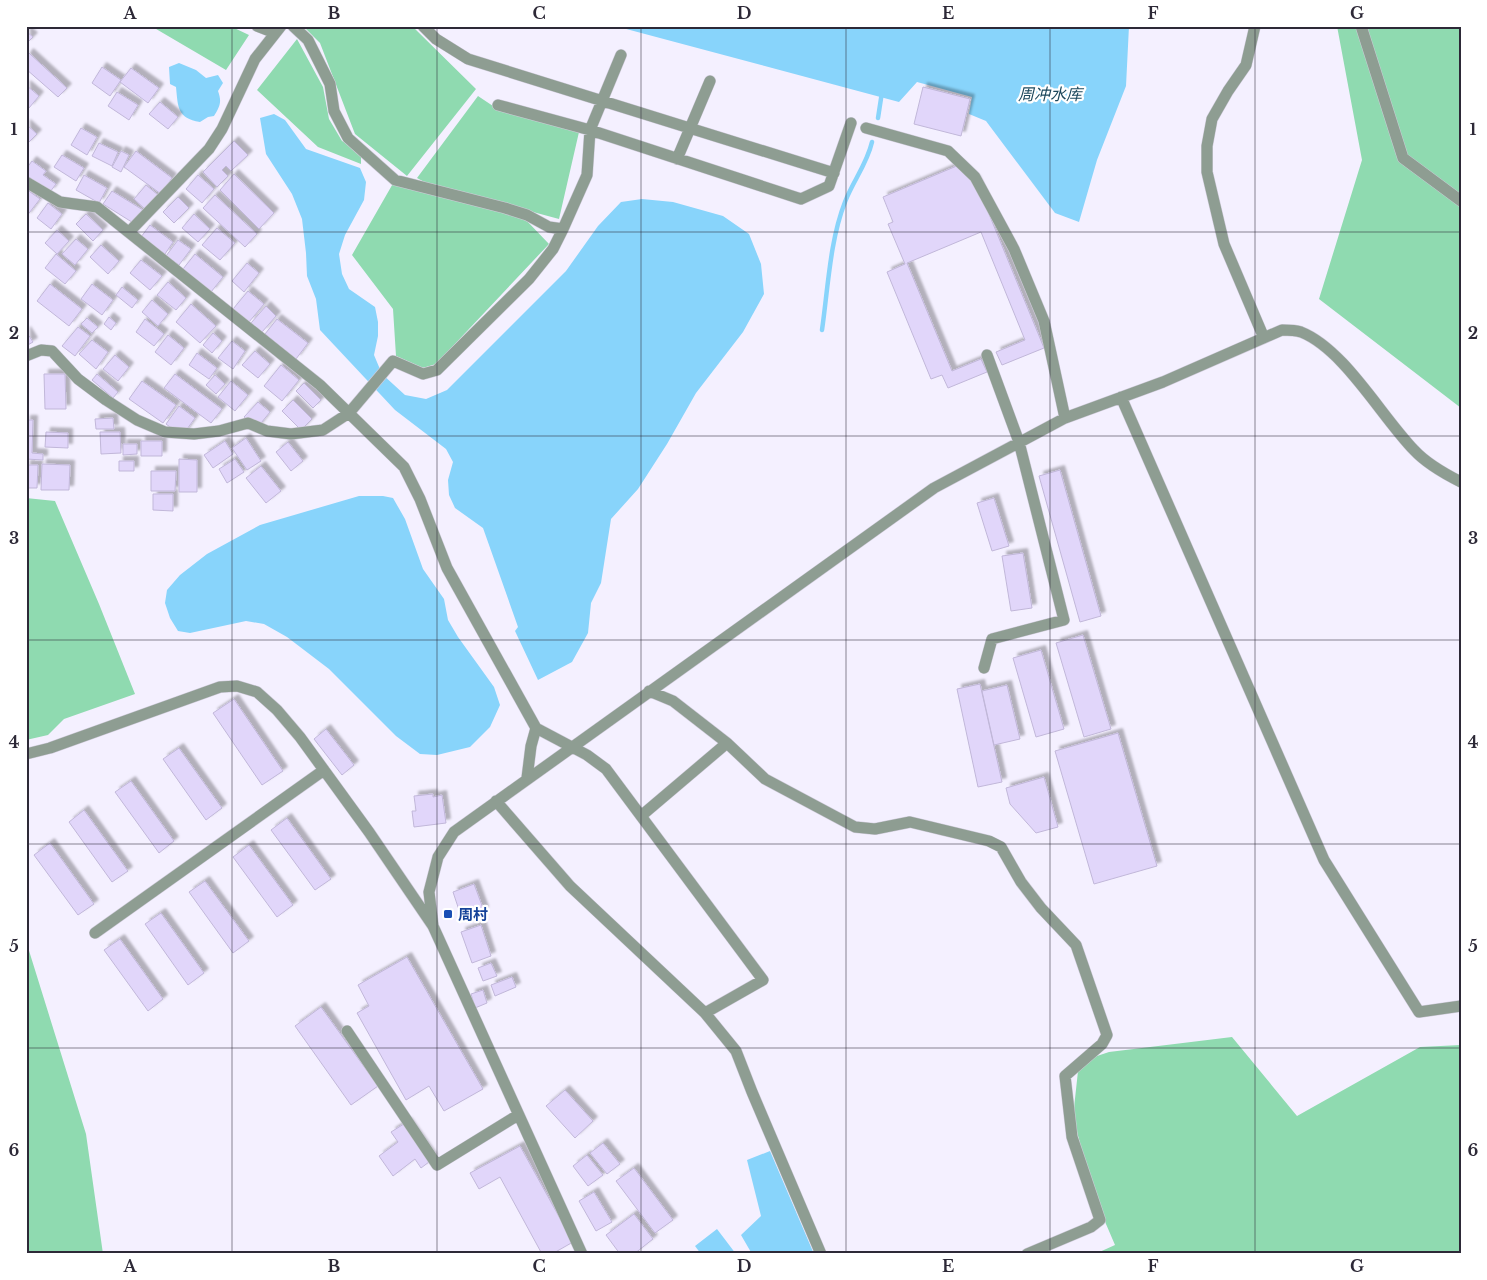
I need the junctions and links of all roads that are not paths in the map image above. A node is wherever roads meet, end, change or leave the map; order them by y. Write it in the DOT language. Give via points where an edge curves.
graph roads {
  1 [pos="257,26"];
  2 [pos="293,26"];
  3 [pos="423,26"];
  4 [pos="1255,26"];
  5 [pos="1361,26"];
  6 [pos="278,30"];
  7 [pos="621,55"];
  8 [pos="710,81"];
  9 [pos="602,101"];
  10 [pos="498,105"];
  11 [pos="851,123"];
  12 [pos="866,128"];
  13 [pos="690,129"];
  14 [pos="590,130"];
  15 [pos="677,159"];
  16 [pos="834,173"];
  17 [pos="26,182"];
  18 [pos="1461,201"];
  19 [pos="562,229"];
  20 [pos="130,231"];
  21 [pos="1264,338"];
  22 [pos="986,355"];
  23 [pos="26,356"];
  24 [pos="1121,397"];
  25 [pos="349,413"];
  26 [pos="1065,418"];
  27 [pos="1019,442"];
  28 [pos="1461,482"];
  29 [pos="984,668"];
  30 [pos="649,691"];
  31 [pos="536,728"];
  32 [pos="727,743"];
  33 [pos="570,747"];
  34 [pos="26,754"];
  35 [pos="324,770"];
  36 [pos="527,778"];
  37 [pos="496,801"];
  38 [pos="641,816"];
  39 [pos="433,926"];
  40 [pos="95,933"];
  41 [pos="1461,1006"];
  42 [pos="705,1014"];
  43 [pos="346,1031"];
  44 [pos="518,1115"];
  45 [pos="582,1254"];
  46 [pos="821,1254"];
  47 [pos="1027,1254"];
  1 -- 6 [label="street"];
  2 -- 19 [label="street" via="308,40 330,84 334,111 348,138 395,180 505,208 528,215 549,227"];
  3 -- 9 [label="street" via="436,39 468,59"];
  4 -- 21 [label="street" via="1246,65 1212,119 1207,172 1224,244"];
  5 -- 18 [label="street" via="1403,158"];
  6 -- 20 [label="street" via="254,59 222,129 209,149"];
  7 -- 9 [label="street"];
  8 -- 13 [label="street"];
  9 -- 13 [label="street"];
  9 -- 14 [label="street"];
  10 -- 14 [label="street"];
  11 -- 16 [label="street"];
  12 -- 26 [label="street" via="948,151 975,177 1014,248 1044,320"];
  13 -- 15 [label="street"];
  13 -- 16 [label="street"];
  14 -- 15 [label="street"];
  14 -- 19 [label="street" via="587,175"];
  15 -- 16 [label="street" via="801,199 830,186"];
  17 -- 20 [label="street" via="60,202 98,206"];
  19 -- 25 [label="street" via="553,249 528,279 437,370 423,374 393,361"];
  20 -- 25 [label="street" via="320,385"];
  21 -- 24 [label="street"];
  21 -- 28 [label="street" via="1282,330 1299,331 1321,342 1414,450 1446,475"];
  22 -- 27 [label="street"];
  23 -- 25 [label="street" via="41,350 52,351 78,379 106,400 137,420 165,432 194,434 248,423 291,434 322,430"];
  24 -- 26 [label="street"];
  24 -- 41 [label="street" via="1324,860 1418,1012"];
  25 -- 31 [label="street" via="404,467 447,568"];
  26 -- 27 [label="street"];
  27 -- 29 [label="street" via="1064,620 992,639"];
  27 -- 30 [label="street" via="934,488"];
  30 -- 32 [label="street" via="673,701"];
  30 -- 33 [label="street"];
  31 -- 33 [label="street"];
  31 -- 36 [label="street"];
  32 -- 38 [label="street"];
  32 -- 47 [label="street" via="765,779 855,827 874,829 910,822 989,841 1001,847 1021,882 1076,945 1107,1035 1102,1044 1065,1076 1072,1137 1100,1220"];
  33 -- 36 [label="street"];
  33 -- 38 [label="street" via="606,770"];
  34 -- 35 [label="street" via="212,689 236,686 257,692 277,710"];
  35 -- 39 [label="street"];
  35 -- 40 [label="street"];
  36 -- 37 [label="street"];
  37 -- 39 [label="street" via="454,832 438,857 429,892"];
  37 -- 42 [label="street" via="570,886"];
  38 -- 42 [label="street" via="763,980"];
  39 -- 44 [label="street"];
  42 -- 46 [label="street" via="736,1051"];
  43 -- 44 [label="street" via="437,1165"];
  44 -- 45 [label="street"];
}
